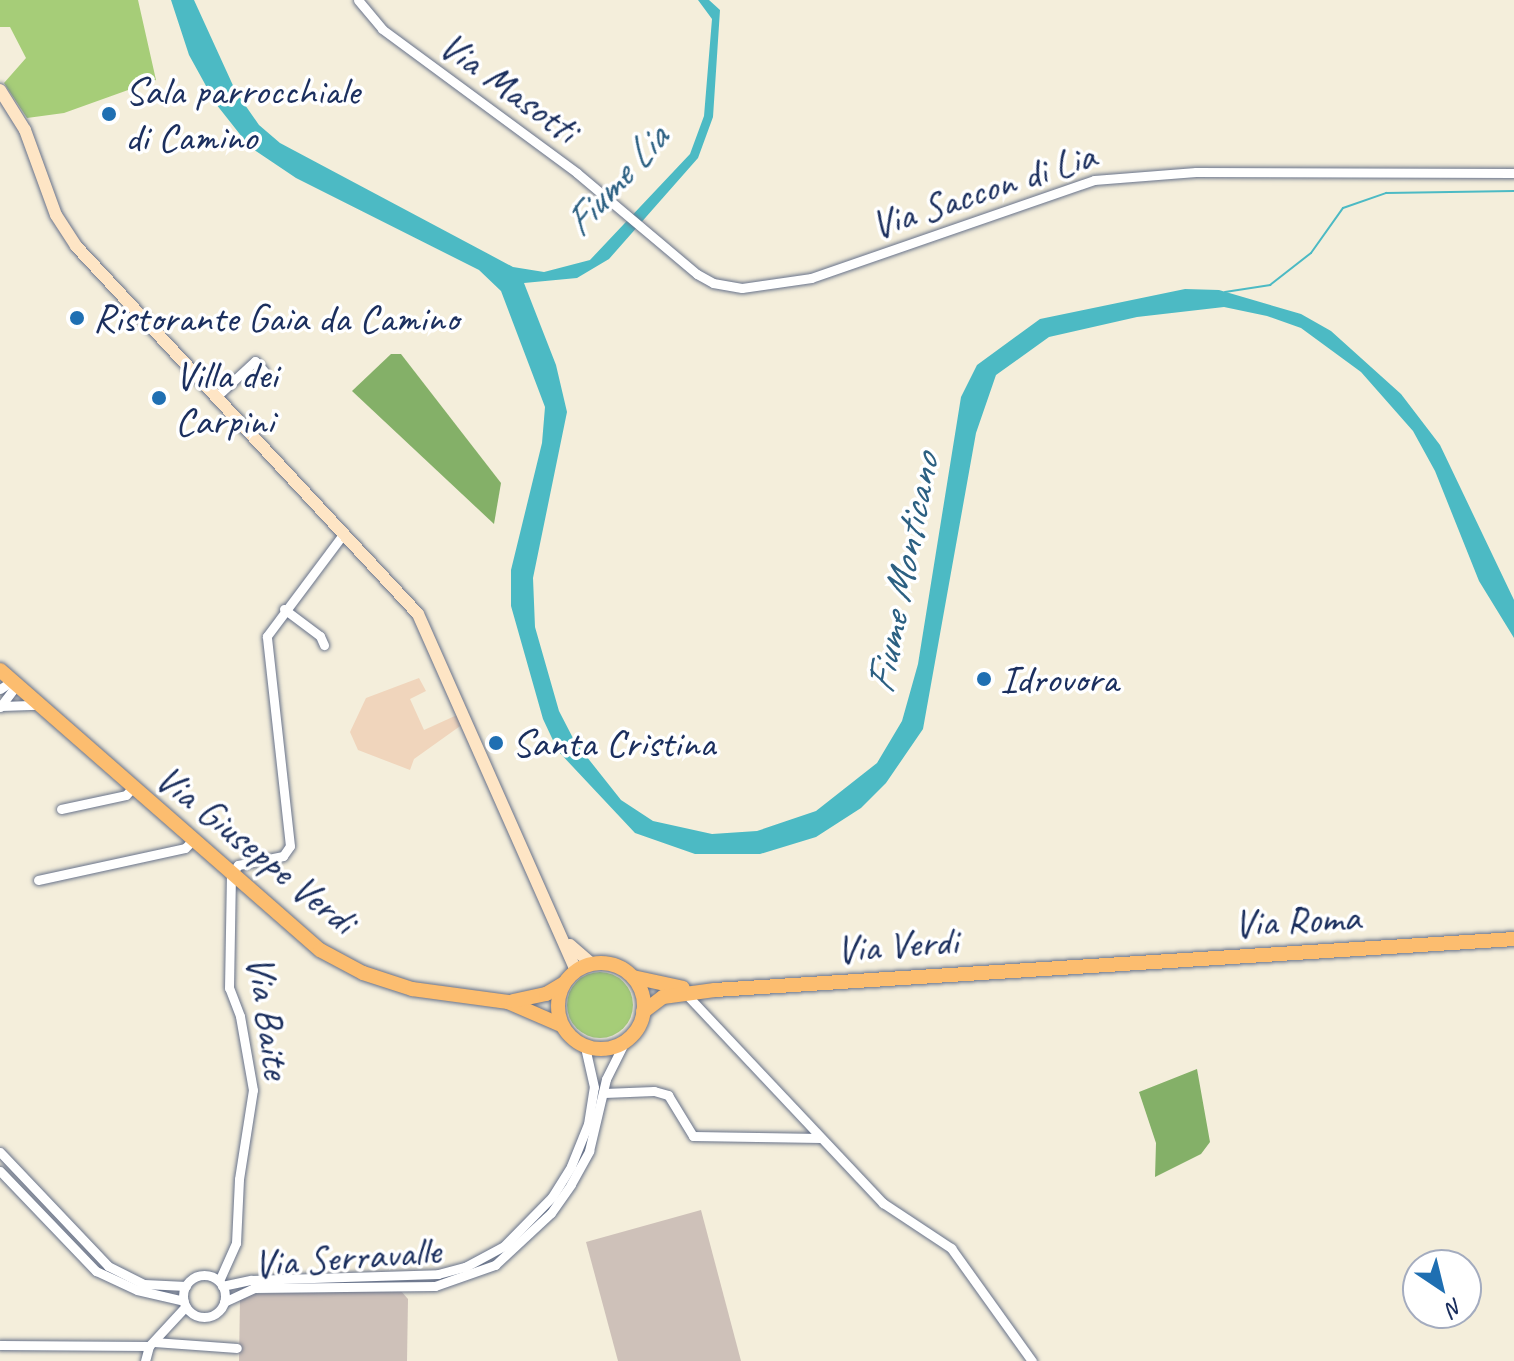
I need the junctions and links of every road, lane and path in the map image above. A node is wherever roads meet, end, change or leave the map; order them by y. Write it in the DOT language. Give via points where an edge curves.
graph roads {
  1 [pos="358,0"];
  2 [pos="0,90"];
  3 [pos="1514,173"];
  4 [pos="639,226"];
  5 [pos="264,371"];
  6 [pos="216,397"];
  7 [pos="344,533"];
  8 [pos="284,609"];
  9 [pos="324,645"];
  10 [pos="0,670"];
  11 [pos="10,685"];
  12 [pos="38,705"];
  13 [pos="1,707"];
  14 [pos="132,788"];
  15 [pos="61,809"];
  16 [pos="192,841"];
  17 [pos="231,876"];
  18 [pos="38,880"];
  19 [pos="1514,939"];
  20 [pos="566,940"];
  21 [pos="592,964"];
  22 [pos="1083,964"];
  23 [pos="576,971"];
  24 [pos="633,977"];
  25 [pos="565,982"];
  26 [pos="715,990"];
  27 [pos="685,993"];
  28 [pos="508,1002"];
  29 [pos="643,1012"];
  30 [pos="561,1025"];
  31 [pos="624,1043"];
  32 [pos="585,1047"];
  33 [pos="604,1093"];
  34 [pos="821,1138"];
  35 [pos="0,1152"];
  36 [pos="0,1171"];
  37 [pos="226,1258"];
  38 [pos="205,1275"];
  39 [pos="220,1283"];
  40 [pos="186,1286"];
  41 [pos="224,1302"];
  42 [pos="185,1304"];
  43 [pos="198,1315"];
  44 [pos="163,1334"];
  45 [pos="152,1344"];
  46 [pos="0,1345"];
  47 [pos="237,1348"];
  48 [pos="145,1361"];
  49 [pos="1032,1361"];
  1 -- 4 [label="street, Via Masotti" via="382,29"];
  2 -- 6 [label="street" via="25,130 70,238"];
  3 -- 4 [label="street, Via Saccon di Lia" via="1196,172 1094,180 811,278 764,288 713,283"];
  5 -- 6 [label="street" via="255,361"];
  6 -- 7 [label="street"];
  7 -- 8 [label="street"];
  7 -- 20 [label="street" via="423,623"];
  8 -- 9 [label="street" via="320,636"];
  8 -- 17 [label="street" via="267,636 289,852 238,865"];
  10 -- 11 [label="main road, Via Giuseppe Verdi"];
  11 -- 12 [label="main road, Via Giuseppe Verdi"];
  11 -- 13 [label="street"];
  12 -- 13 [label="street"];
  12 -- 14 [label="main road, Via Giuseppe Verdi"];
  14 -- 15 [label="street" via="126,795"];
  14 -- 16 [label="main road, Via Giuseppe Verdi"];
  16 -- 17 [label="main road, Via Giuseppe Verdi"];
  16 -- 18 [label="street" via="185,848"];
  17 -- 28 [label="main road, Via Giuseppe Verdi" via="320,950 363,973 412,989"];
  17 -- 37 [label="street, Via Baite" via="229,988 240,1016 253,1090 240,1169 236,1243"];
  19 -- 22 [label="main road, Via Roma"];
  20 -- 21 [label="street"];
  20 -- 23 [label="street"];
  21 -- 23 [label="main road"];
  21 -- 24 [label="main road" via="614,965"];
  22 -- 26 [label="main road, Via Verdi"];
  23 -- 25 [label="main road"];
  24 -- 26 [label="main road"];
  24 -- 29 [label="main road"];
  25 -- 28 [label="main road" via="546,994"];
  25 -- 30 [label="main road" via="557,1010"];
  26 -- 27 [label="main road"];
  27 -- 29 [label="main road" via="663,997"];
  27 -- 34 [label="street"];
  28 -- 30 [label="main road"];
  29 -- 31 [label="main road"];
  30 -- 32 [label="main road"];
  31 -- 32 [label="main road"];
  31 -- 33 [label="street, Via Serravalle" via="613,1056"];
  32 -- 39 [label="street, Via Serravalle" via="594,1087 583,1138 552,1197 504,1246 465,1267 438,1274"];
  33 -- 34 [label="street" via="668,1095 688,1131 703,1138"];
  33 -- 41 [label="street, Via Serravalle" via="589,1151 562,1198 495,1265 435,1286 254,1288"];
  34 -- 49 [label="street" via="883,1203 951,1248"];
  35 -- 40 [label="street" via="108,1266 144,1284"];
  36 -- 42 [label="street" via="96,1271"];
  37 -- 38 [label="street"];
  37 -- 39 [label="street, Via Baite"];
  38 -- 39 [label="street"];
  38 -- 40 [label="street"];
  39 -- 41 [label="street"];
  40 -- 42 [label="street"];
  41 -- 43 [label="street" via="216,1312"];
  42 -- 43 [label="street"];
  42 -- 44 [label="street"];
  43 -- 44 [label="street"];
  44 -- 45 [label="street"];
  45 -- 46 [label="street"];
  45 -- 47 [label="street"];
  45 -- 48 [label="street"];
}
